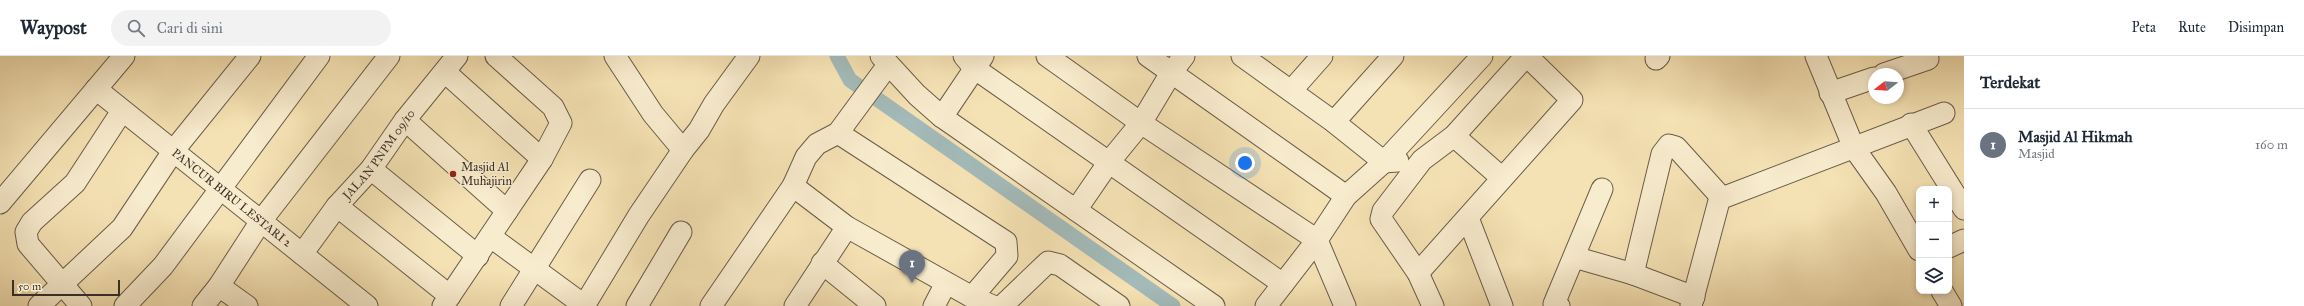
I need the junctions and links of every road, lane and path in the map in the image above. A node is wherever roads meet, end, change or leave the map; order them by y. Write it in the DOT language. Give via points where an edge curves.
graph roads {
  1 [pos="124,56"];
  2 [pos="250,56"];
  3 [pos="319,56"];
  4 [pos="390,56"];
  5 [pos="496,56"];
  6 [pos="615,56"];
  7 [pos="749,56"];
  8 [pos="1046,56"];
  9 [pos="1148,56"];
  10 [pos="1184,56"];
  11 [pos="1322,56"];
  12 [pos="1393,56"];
  13 [pos="1482,56"];
  14 [pos="1527,56"];
  15 [pos="1816,56"];
  16 [pos="1254,59"];
  17 [pos="1928,59"];
  18 [pos="974,60"];
  19 [pos="885,61"];
  20 [pos="451,64"];
  21 [pos="1902,68"];
  22 [pos="1171,73"];
  23 [pos="1868,80"];
  24 [pos="96,89"];
  25 [pos="1291,91"];
  26 [pos="1830,93"];
  27 [pos="122,111"];
  28 [pos="1944,113"];
  29 [pos="942,116"];
  30 [pos="405,120"];
  31 [pos="1334,122"];
  32 [pos="1141,123"];
  33 [pos="1911,124"];
  34 [pos="838,133"];
  35 [pos="1454,136"];
  36 [pos="1854,148"];
  37 [pos="174,150"];
  38 [pos="683,150"];
  39 [pos="542,159"];
  40 [pos="1422,160"];
  41 [pos="1109,162"];
  42 [pos="1384,162"];
  43 [pos="371,169"];
  44 [pos="1502,178"];
  45 [pos="590,180"];
  46 [pos="793,186"];
  47 [pos="219,188"];
  48 [pos="1602,188"];
  49 [pos="1346,196"];
  50 [pos="1722,198"];
  51 [pos="0,203"];
  52 [pos="337,206"];
  53 [pos="1964,209"];
  54 [pos="1076,210"];
  55 [pos="508,211"];
  56 [pos="1468,218"];
  57 [pos="261,221"];
  58 [pos="847,227"];
  59 [pos="681,232"];
  60 [pos="491,236"];
  61 [pos="1317,240"];
  62 [pos="1964,240"];
  63 [pos="1916,245"];
  64 [pos="1952,245"];
  65 [pos="302,254"];
  66 [pos="478,256"];
  67 [pos="1574,256"];
  68 [pos="822,263"];
  69 [pos="535,268"];
  70 [pos="1418,273"];
  71 [pos="1633,274"];
  72 [pos="946,283"];
  73 [pos="1284,284"];
  74 [pos="64,285"];
  75 [pos="219,286"];
  76 [pos="1944,294"];
  77 [pos="972,297"];
  78 [pos="447,301"];
  79 [pos="1693,302"];
  80 [pos="39,306"];
  81 [pos="81,306"];
  82 [pos="126,306"];
  83 [pos="203,306"];
  84 [pos="247,306"];
  85 [pos="367,306"];
  86 [pos="511,306"];
  87 [pos="584,306"];
  88 [pos="637,306"];
  89 [pos="712,306"];
  90 [pos="795,306"];
  91 [pos="875,306"];
  92 [pos="934,306"];
  93 [pos="993,306"];
  94 [pos="1002,306"];
  95 [pos="1119,306"];
  96 [pos="1214,306"];
  97 [pos="1266,306"];
  98 [pos="1345,306"];
  99 [pos="1433,306"];
  100 [pos="1502,306"];
  101 [pos="1559,306"];
  102 [pos="1951,306"];
  1 -- 24 [label="street"];
  2 -- 37 [label="street"];
  3 -- 47 [label="street"];
  4 -- 57 [label="street"];
  5 -- 39 [label="street" via="553,107 561,123"];
  6 -- 38 [label="street" via="653,114"];
  7 -- 38 [label="street"];
  8 -- 32 [label="street"];
  9 -- 22 [label="street"];
  10 -- 22 [label="street"];
  11 -- 25 [label="street"];
  12 -- 31 [label="street"];
  13 -- 42 [label="street"];
  14 -- 35 [label="street"];
  14 -- 44 [label="street" via="1572,100"];
  15 -- 26 [label="street"];
  16 -- 25 [label="street"];
  17 -- 21 [label="street"];
  18 -- 29 [label="street"];
  18 -- 41 [label="street"];
  19 -- 29 [label="street"];
  19 -- 34 [label="street" via="872,85"];
  20 -- 30 [label="street, JALAN PNPM 09/10"];
  20 -- 39 [label="street"];
  22 -- 32 [label="street"];
  22 -- 49 [label="street"];
  23 -- 26 [label="street"];
  24 -- 27 [label="street, PANCUR BIRU LESTARI 2"];
  24 -- 51 [label="street"];
  25 -- 31 [label="street"];
  26 -- 36 [label="street"];
  27 -- 37 [label="street, PANCUR BIRU LESTARI 2"];
  27 -- 74 [label="street" via="75,183 32,222 26,232 28,244"];
  28 -- 33 [label="street"];
  29 -- 54 [label="street"];
  30 -- 43 [label="street, JALAN PNPM 09/10"];
  30 -- 55 [label="street"];
  31 -- 42 [label="street"];
  32 -- 41 [label="street"];
  32 -- 61 [label="street"];
  33 -- 36 [label="street"];
  33 -- 53 [label="street"];
  34 -- 46 [label="street" via="817,144 806,157"];
  34 -- 77 [label="street" via="1006,242 1007,256"];
  35 -- 40 [label="street"];
  35 -- 44 [label="street"];
  36 -- 50 [label="street"];
  36 -- 63 [label="street" via="1886,192"];
  37 -- 47 [label="street, PANCUR BIRU LESTARI 2"];
  37 -- 74 [label="street" via="122,228"];
  38 -- 87 [label="street" via="639,215"];
  39 -- 55 [label="street"];
  40 -- 42 [label="street"];
  40 -- 70 [label="street" via="1383,211 1381,219"];
  41 -- 54 [label="street"];
  41 -- 73 [label="street"];
  42 -- 49 [label="street"];
  43 -- 52 [label="street, JALAN PNPM 09/10"];
  43 -- 66 [label="street"];
  44 -- 56 [label="street"];
  45 -- 69 [label="street"];
  46 -- 58 [label="street"];
  46 -- 89 [label="street"];
  47 -- 57 [label="street, PANCUR BIRU LESTARI 2"];
  47 -- 82 [label="street" via="163,266"];
  48 -- 67 [label="street"];
  49 -- 61 [label="street"];
  50 -- 71 [label="street" via="1676,147 1669,145 1662,154"];
  50 -- 79 [label="street" via="1719,201"];
  52 -- 65 [label="street, JALAN PNPM 09/10"];
  52 -- 78 [label="street"];
  54 -- 96 [label="street"];
  55 -- 60 [label="street"];
  56 -- 70 [label="street"];
  56 -- 100 [label="street"];
  57 -- 65 [label="street, PANCUR BIRU LESTARI 2"];
  57 -- 75 [label="street"];
  58 -- 68 [label="street"];
  58 -- 72 [label="street"];
  59 -- 88 [label="street"];
  60 -- 66 [label="street"];
  60 -- 69 [label="street"];
  61 -- 73 [label="street"];
  61 -- 98 [label="street"];
  62 -- 64 [label="street"];
  65 -- 85 [label="street, PANCUR BIRU LESTARI 2"];
  66 -- 78 [label="street"];
  67 -- 71 [label="street"];
  67 -- 101 [label="street" via="1554,304"];
  68 -- 90 [label="street"];
  68 -- 91 [label="street"];
  69 -- 86 [label="street"];
  69 -- 87 [label="street"];
  70 -- 99 [label="street"];
  71 -- 79 [label="street"];
  72 -- 77 [label="street"];
  72 -- 92 [label="street"];
  73 -- 97 [label="street"];
  74 -- 80 [label="street"];
  74 -- 81 [label="street"];
  75 -- 83 [label="street"];
  75 -- 84 [label="street"];
  76 -- 102 [label="street"];
  77 -- 93 [label="street"];
  94 -- 95 [label="street" via="1048,262 1060,266"];
}
